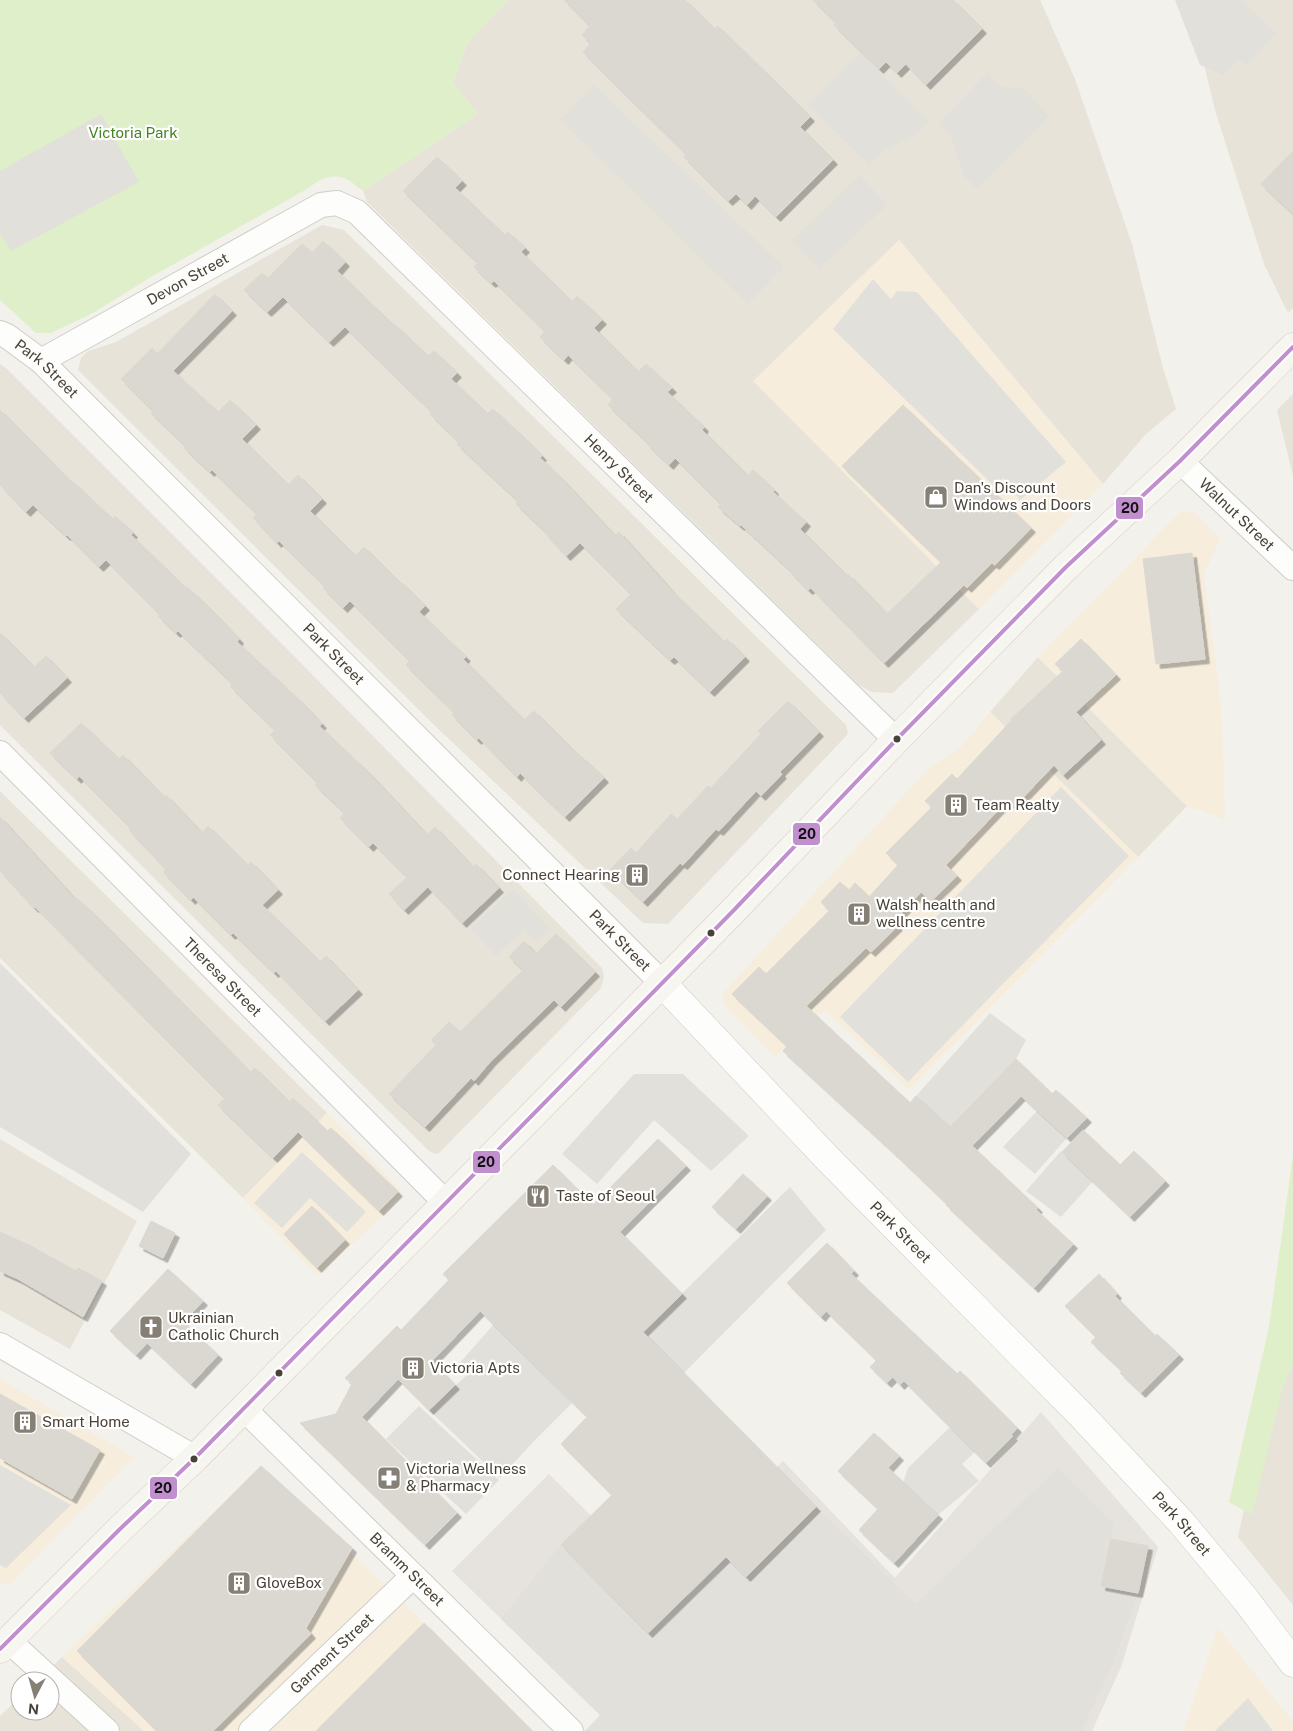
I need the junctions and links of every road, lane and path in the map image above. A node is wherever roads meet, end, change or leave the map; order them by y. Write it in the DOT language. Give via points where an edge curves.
graph roads {
  1 [pos="337,203"];
  2 [pos="0,333"];
  3 [pos="1293,347"];
  4 [pos="41,361"];
  5 [pos="1180,461"];
  6 [pos="1293,568"];
  7 [pos="896,740"];
  8 [pos="0,753"];
  9 [pos="662,983"];
  10 [pos="446,1203"];
  11 [pos="0,1345"];
  12 [pos="243,1408"];
  13 [pos="195,1458"];
  14 [pos="413,1576"];
  15 [pos="4,1645"];
  16 [pos="1293,1663"];
  17 [pos="107,1731"];
  18 [pos="251,1731"];
  19 [pos="571,1731"];
  1 -- 4 [label="street, Devon Street" via="321,205"];
  1 -- 7 [label="street, Henry Street" via="357,212"];
  2 -- 4 [label="street, Park Street"];
  3 -- 5 [label="main road"];
  4 -- 9 [label="street, Park Street"];
  5 -- 6 [label="street, Walnut Street"];
  5 -- 7 [label="main road" via="1066,566"];
  7 -- 9 [label="main road"];
  8 -- 10 [label="street, Theresa Street"];
  9 -- 10 [label="main road"];
  9 -- 16 [label="street, Park Street" via="1181,1522"];
  10 -- 12 [label="main road"];
  11 -- 13 [label="street"];
  12 -- 13 [label="main road"];
  12 -- 14 [label="street, Bramm Street"];
  13 -- 15 [label="main road"];
  14 -- 18 [label="street, Garment Street"];
  14 -- 19 [label="street, Bramm Street"];
  15 -- 17 [label="street"];
}
